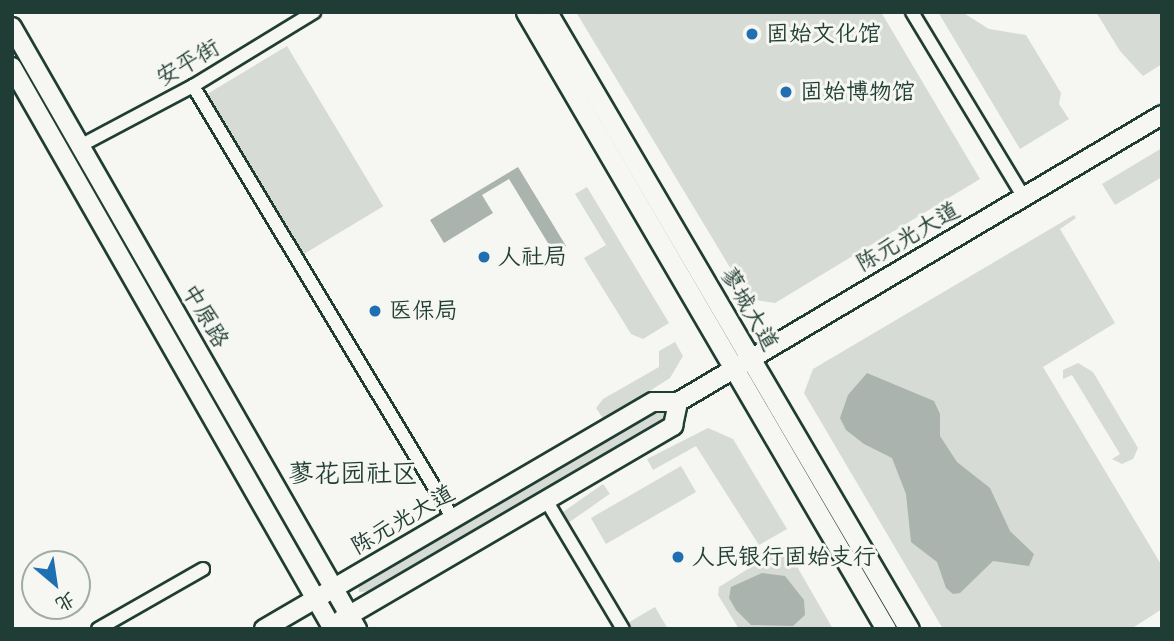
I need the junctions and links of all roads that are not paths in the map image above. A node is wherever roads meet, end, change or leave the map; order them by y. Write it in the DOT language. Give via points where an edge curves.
graph roads {
  1 [pos="314,12"];
  2 [pos="526,12"];
  3 [pos="547,12"];
  4 [pos="912,12"];
  5 [pos="12,27"];
  6 [pos="12,67"];
  7 [pos="193,86"];
  8 [pos="1162,115"];
  9 [pos="80,146"];
  10 [pos="1024,198"];
  11 [pos="749,358"];
  12 [pos="731,369"];
  13 [pos="678,402"];
  14 [pos="546,500"];
  15 [pos="454,520"];
  16 [pos="203,569"];
  17 [pos="332,588"];
  18 [pos="316,598"];
  19 [pos="353,622"];
  20 [pos="330,628"];
  21 [pos="98,629"];
  22 [pos="264,629"];
  23 [pos="623,629"];
  24 [pos="886,629"];
  25 [pos="909,629"];
  1 -- 7 [label="street, 安平街"];
  2 -- 12 [label="main road, 蓼城大道"];
  3 -- 11 [label="main road, 蓼城大道"];
  4 -- 10 [label="street"];
  5 -- 9 [label="main road, 中原路"];
  6 -- 18 [label="main road, 中原路"];
  7 -- 9 [label="street, 安平街"];
  7 -- 15 [label="street"];
  8 -- 10 [label="main road, 陈元光大道"];
  9 -- 17 [label="main road, 中原路"];
  10 -- 11 [label="main road, 陈元光大道"];
  11 -- 12 [label="main road, 陈元光大道"];
  11 -- 25 [label="main road, 蓼城大道"];
  12 -- 13 [label="main road, 陈元光大道"];
  12 -- 24 [label="main road, 蓼城大道"];
  13 -- 14 [label="main road" via="673,426"];
  13 -- 15 [label="main road, 陈元光大道" via="653,402"];
  14 -- 19 [label="main road"];
  14 -- 23 [label="street"];
  15 -- 17 [label="main road, 陈元光大道"];
  16 -- 21 [label="street"];
  17 -- 18 [label="main road, 陈元光大道"];
  17 -- 19 [label="main road, 中原路"];
  18 -- 20 [label="main road, 中原路"];
  18 -- 22 [label="main road, 陈元光大道"];
  19 -- 20 [label="main road"];
}
